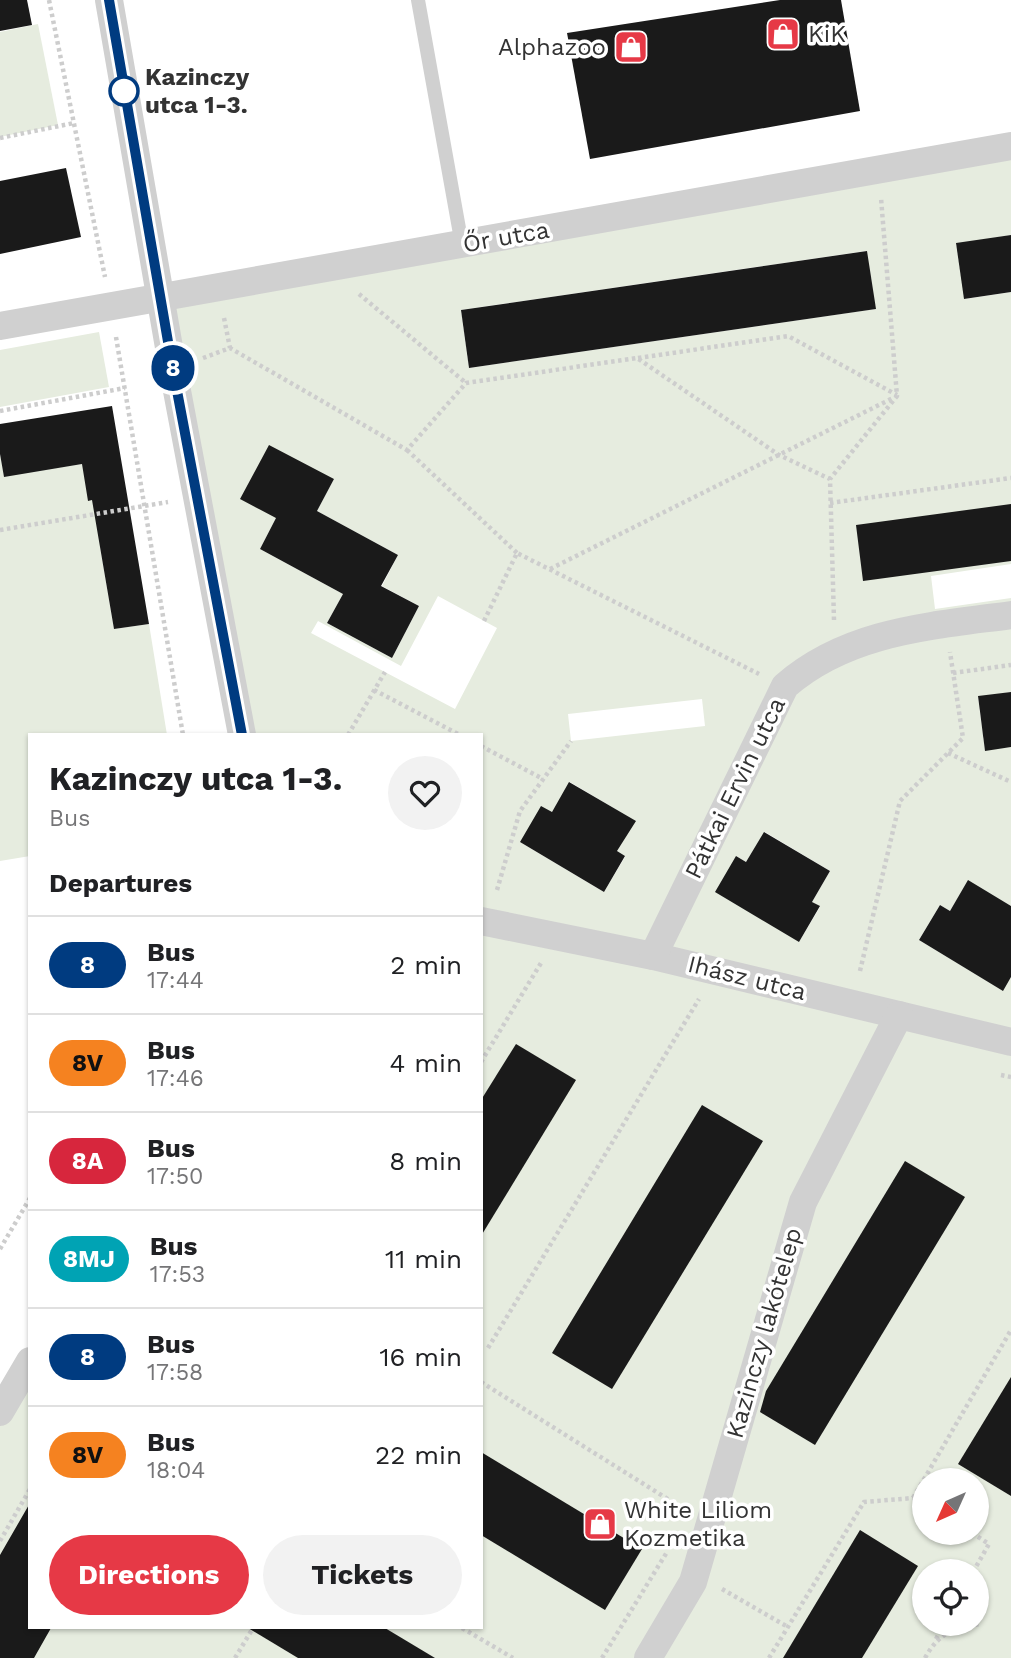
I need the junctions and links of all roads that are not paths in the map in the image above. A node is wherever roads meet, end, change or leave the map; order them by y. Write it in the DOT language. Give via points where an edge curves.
graph roads {
  1 [pos="109,0"];
  2 [pos="418,0"];
  3 [pos="1011,146"];
  4 [pos="461,245"];
  5 [pos="161,299"];
  6 [pos="0,326"];
  7 [pos="1011,615"];
  8 [pos="242,733"];
  9 [pos="483,921"];
  10 [pos="653,956"];
  11 [pos="900,1015"];
  12 [pos="1011,1042"];
  13 [pos="28,1364"];
  14 [pos="0,1412"];
  15 [pos="648,1658"];
  1 -- 5 [label="street"];
  2 -- 4 [label="lane"];
  3 -- 4 [label="street, Őr utca"];
  4 -- 5 [label="street, Őr utca"];
  5 -- 6 [label="street, Őr utca"];
  5 -- 8 [label="street"];
  7 -- 10 [label="street, Pátkai Ervin utca" via="877,636 835,652 785,687"];
  9 -- 10 [label="street, Ihász utca"];
  10 -- 11 [label="street, Ihász utca"];
  11 -- 12 [label="street, Ihász utca"];
  11 -- 15 [label="street, Kazinczy lakótelep" via="803,1202 695,1573"];
  13 -- 14 [label="street"];
}
